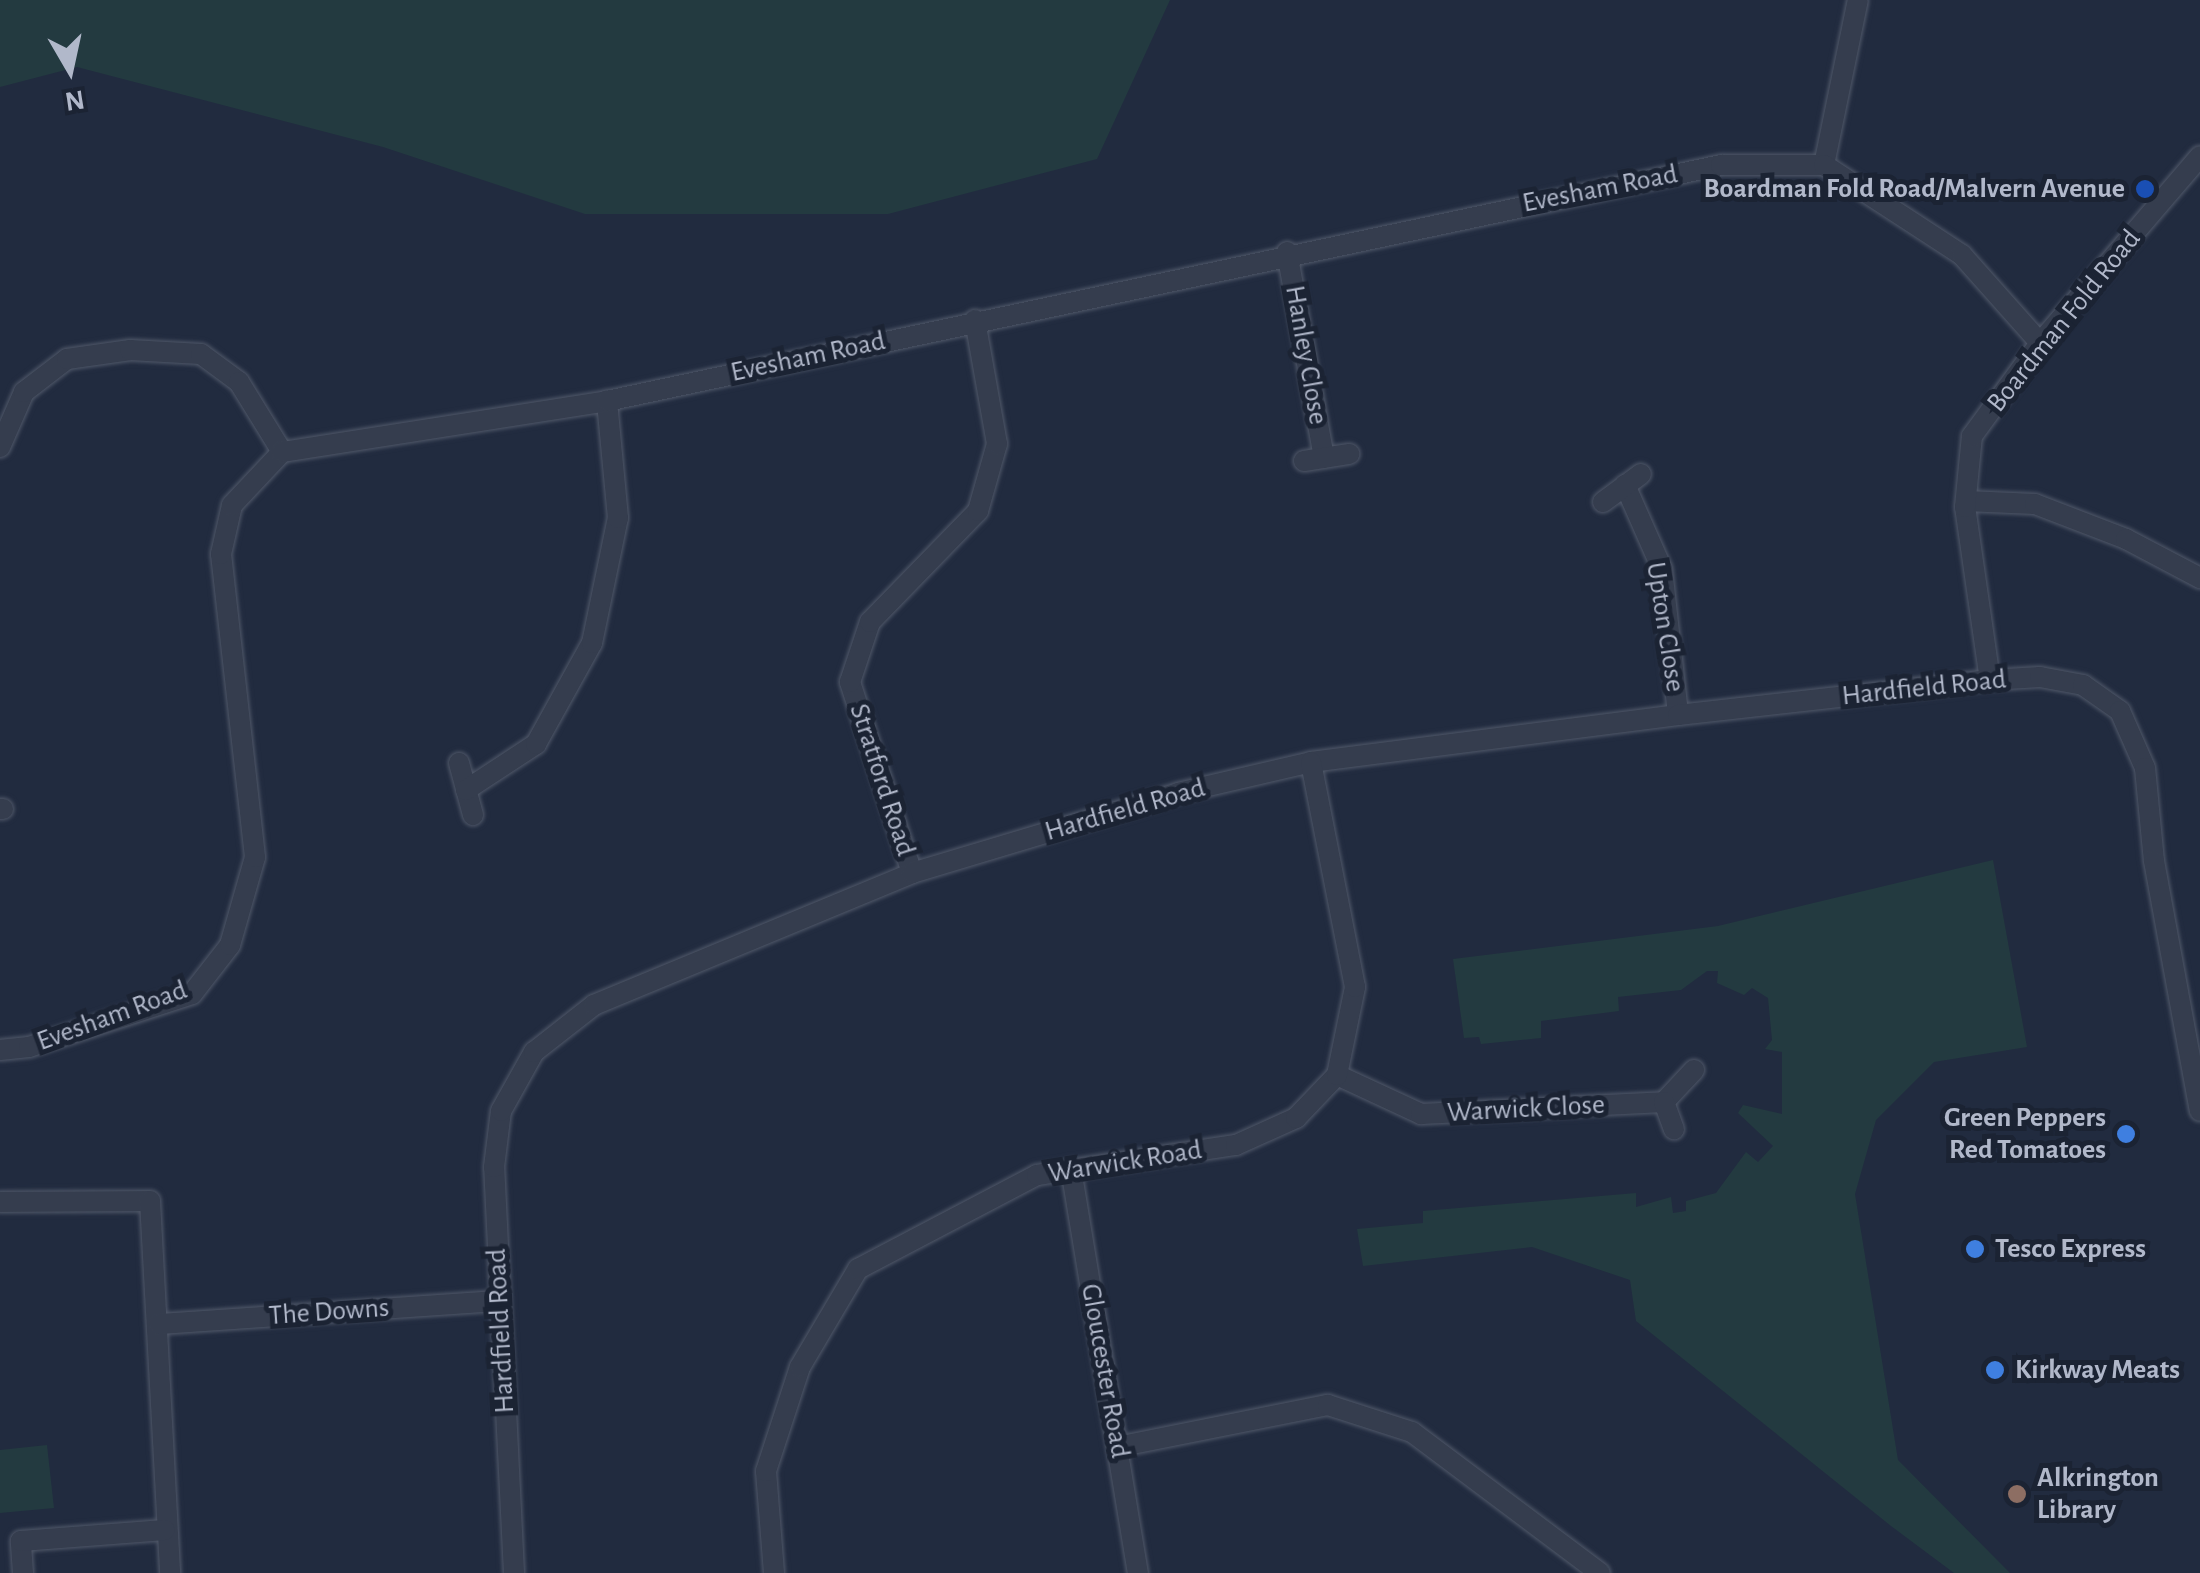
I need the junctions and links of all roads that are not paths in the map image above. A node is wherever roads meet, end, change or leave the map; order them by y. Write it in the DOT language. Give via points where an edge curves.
graph roads {
  1 [pos="1858,0"];
  2 [pos="2200,156"];
  3 [pos="1824,165"];
  4 [pos="1287,252"];
  5 [pos="975,320"];
  6 [pos="2040,343"];
  7 [pos="607,400"];
  8 [pos="0,447"];
  9 [pos="282,452"];
  10 [pos="1348,454"];
  11 [pos="1966,501"];
  12 [pos="1603,502"];
  13 [pos="2200,578"];
  14 [pos="1990,680"];
  15 [pos="1678,715"];
  16 [pos="1311,762"];
  17 [pos="459,764"];
  18 [pos="466,790"];
  19 [pos="474,815"];
  20 [pos="912,873"];
  21 [pos="0,1050"];
  22 [pos="1694,1070"];
  23 [pos="1337,1075"];
  24 [pos="1664,1102"];
  25 [pos="2200,1111"];
  26 [pos="1674,1129"];
  27 [pos="1071,1169"];
  28 [pos="0,1202"];
  29 [pos="498,1301"];
  30 [pos="160,1324"];
  31 [pos="1117,1447"];
  32 [pos="165,1530"];
  33 [pos="23,1573"];
  34 [pos="170,1573"];
  35 [pos="514,1573"];
  36 [pos="774,1573"];
  37 [pos="1138,1573"];
  38 [pos="1600,1573"];
  1 -- 3 [label="street"];
  2 -- 6 [label="street, Boardman Fold Road"];
  3 -- 4 [label="street, Evesham Road" via="1721,165"];
  3 -- 6 [label="street" via="1962,255"];
  4 -- 5 [label="street, Evesham Road"];
  4 -- 10 [label="street, Hanley Close" via="1314,460"];
  5 -- 7 [label="street, Evesham Road"];
  5 -- 20 [label="street, Stratford Road" via="997,444 978,511 870,622 850,682"];
  6 -- 11 [label="street, Boardman Fold Road" via="1972,436"];
  7 -- 9 [label="street, Evesham Road"];
  7 -- 18 [label="street" via="618,518 592,643 536,744"];
  8 -- 9 [label="street" via="24,392 67,359 130,350 201,354 239,382"];
  9 -- 21 [label="street, Evesham Road" via="232,505 220,554 255,856 230,945 192,994 29,1047"];
  11 -- 13 [label="street" via="2035,504 2126,539"];
  11 -- 14 [label="street, Boardman Fold Road"];
  12 -- 15 [label="street, Upton Close" via="1633,480 1662,569"];
  14 -- 15 [label="street, Hardfield Road"];
  14 -- 25 [label="street, Hardfield Road" via="2062,678 2120,712 2146,768 2154,861"];
  15 -- 16 [label="street, Hardfield Road"];
  16 -- 20 [label="street, Hardfield Road" via="1165,797"];
  16 -- 23 [label="street" via="1356,987"];
  17 -- 18 [label="street"];
  18 -- 19 [label="street"];
  20 -- 29 [label="street, Hardfield Road" via="594,1005 534,1052 501,1110 494,1167"];
  22 -- 24 [label="street"];
  23 -- 24 [label="street, Warwick Close" via="1421,1114"];
  23 -- 27 [label="street, Warwick Road" via="1296,1118 1236,1145"];
  24 -- 26 [label="street"];
  27 -- 31 [label="street, Gloucester Road"];
  27 -- 36 [label="street, Warwick Road" via="1038,1174 858,1269 800,1367 766,1471"];
  28 -- 30 [label="street" via="150,1201"];
  29 -- 30 [label="street, The Downs"];
  29 -- 35 [label="street, Hardfield Road"];
  30 -- 32 [label="street"];
  31 -- 37 [label="street, Gloucester Road"];
  31 -- 38 [label="street" via="1328,1404 1412,1432"];
  32 -- 33 [label="street" via="20,1541"];
  32 -- 34 [label="street"];
}
